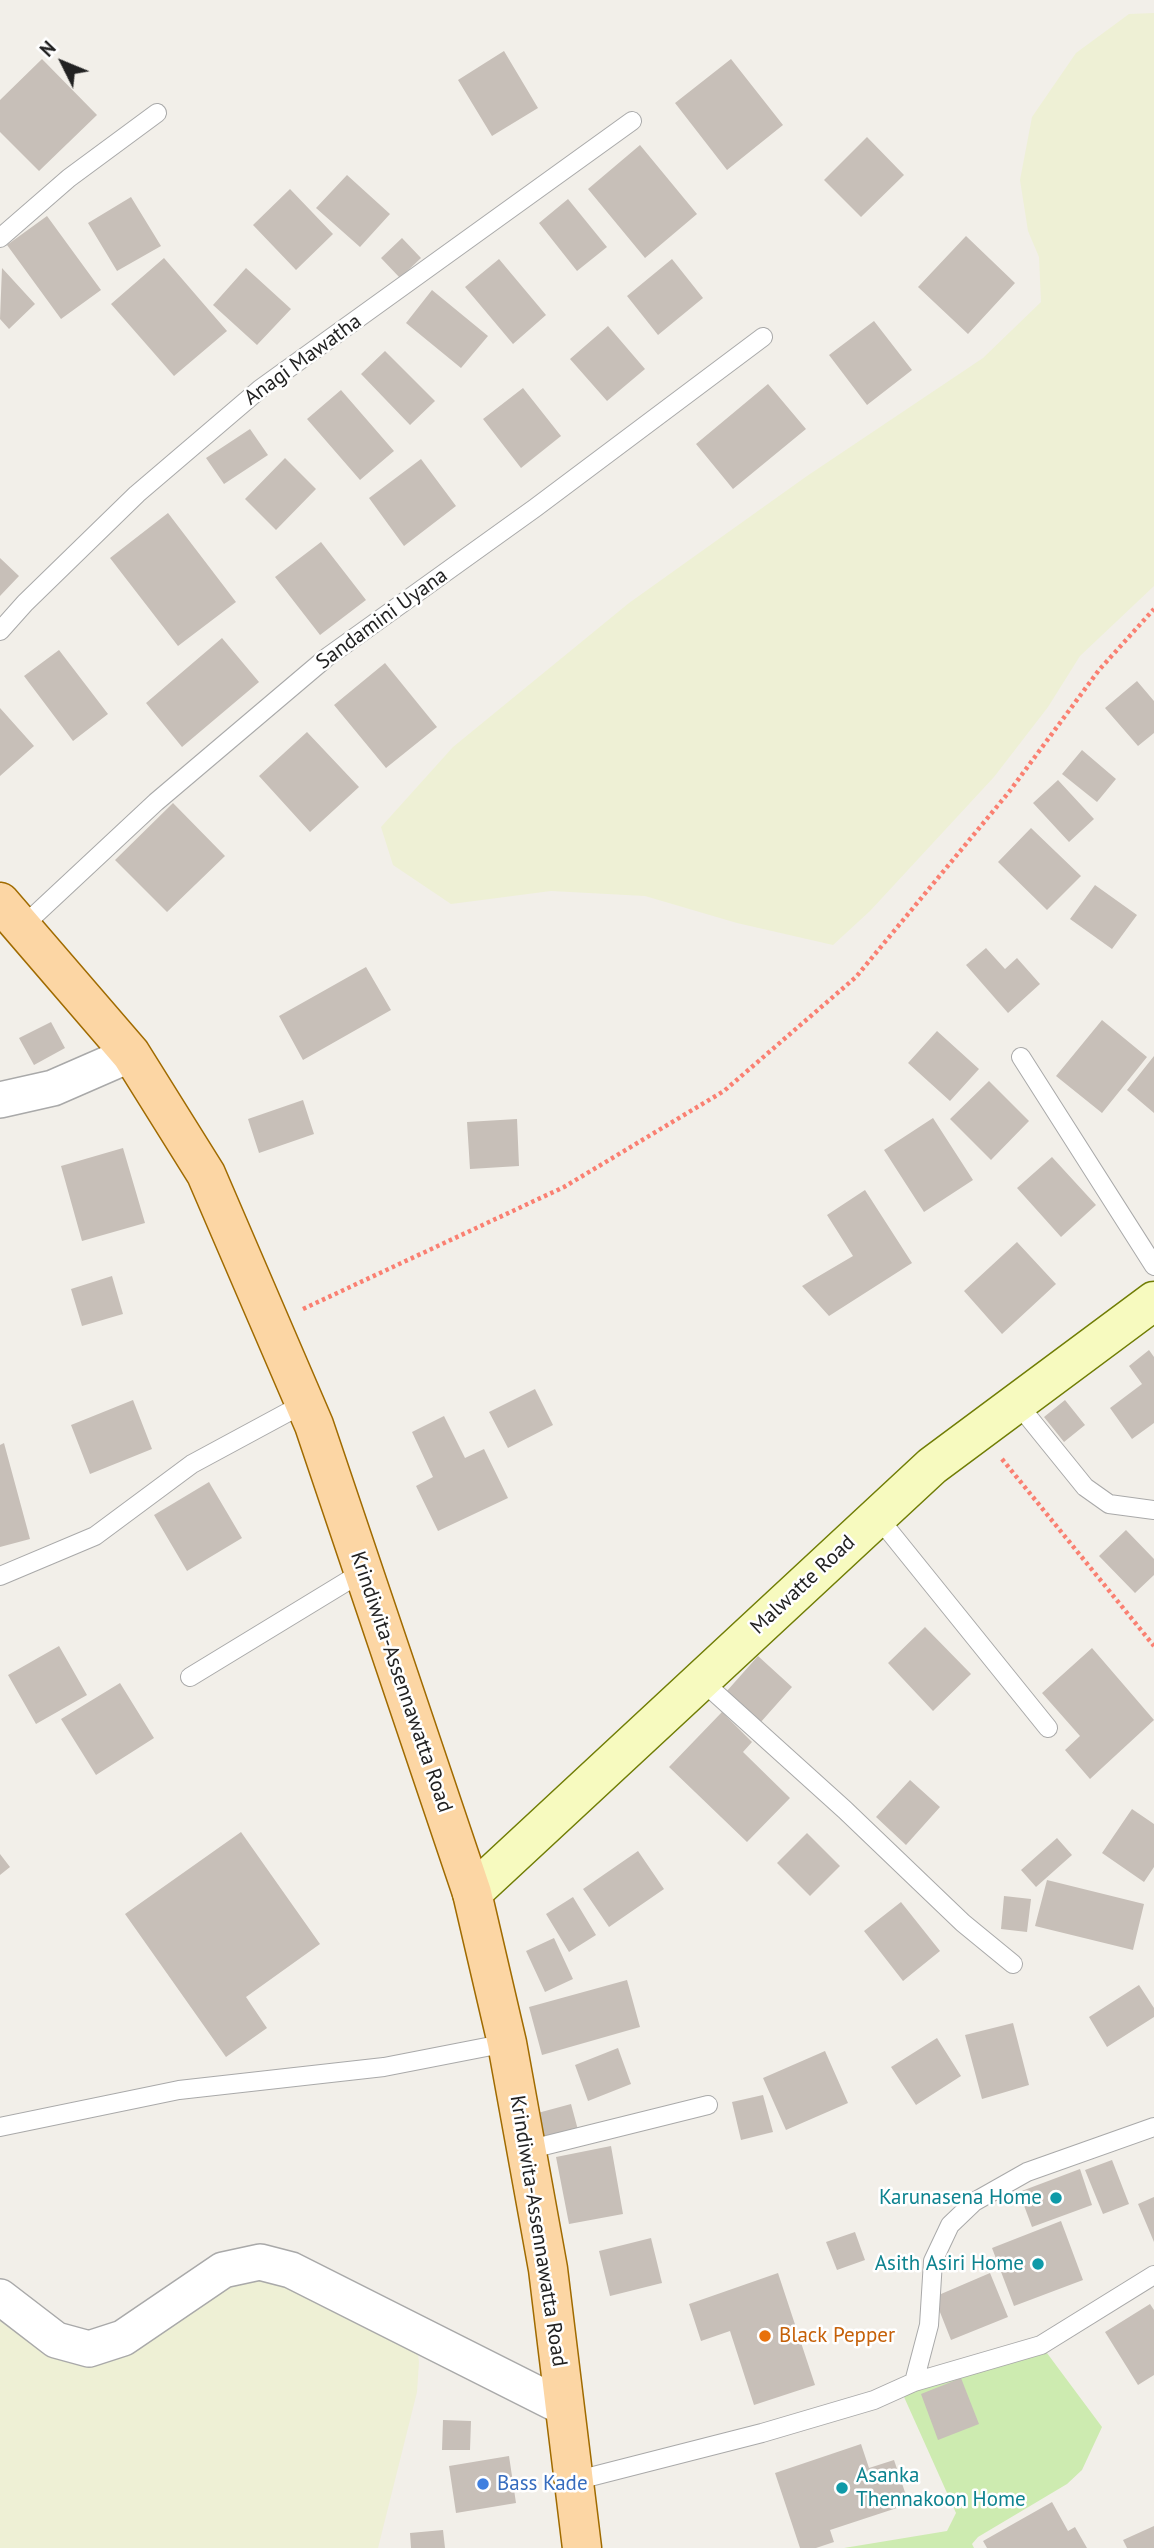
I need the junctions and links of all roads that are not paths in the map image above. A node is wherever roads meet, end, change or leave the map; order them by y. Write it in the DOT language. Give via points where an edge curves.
graph roads {
  1 [pos="157,113"];
  2 [pos="632,121"];
  3 [pos="0,238"];
  4 [pos="763,337"];
  5 [pos="0,631"];
  6 [pos="11,915"];
  7 [pos="131,1054"];
  8 [pos="1021,1057"];
  9 [pos="0,1100"];
  10 [pos="1154,1266"];
  11 [pos="1154,1301"];
  12 [pos="305,1403"];
  13 [pos="1017,1403"];
  14 [pos="1154,1510"];
  15 [pos="877,1516"];
  16 [pos="364,1571"];
  17 [pos="0,1576"];
  18 [pos="190,1677"];
  19 [pos="701,1680"];
  20 [pos="1048,1728"];
  21 [pos="472,1892"];
  22 [pos="1013,1964"];
  23 [pos="507,2043"];
  24 [pos="708,2105"];
  25 [pos="0,2127"];
  26 [pos="1154,2127"];
  27 [pos="527,2150"];
  28 [pos="1154,2275"];
  29 [pos="0,2297"];
  30 [pos="914,2382"];
  31 [pos="565,2408"];
  32 [pos="574,2482"];
  33 [pos="582,2548"];
  1 -- 3 [label="lane" via="69,178"];
  2 -- 5 [label="lane, Anagi Mawatha" via="260,389 137,494"];
  4 -- 6 [label="lane, Sandamini Uyana" via="326,658 156,802"];
  6 -- 7 [label="main road, Krindiwita-Assennawatta Road"];
  7 -- 9 [label="street" via="53,1088"];
  7 -- 12 [label="main road, Krindiwita-Assennawatta Road" via="206,1174"];
  8 -- 10 [label="lane"];
  11 -- 13 [label="street, Malwatte Road"];
  12 -- 16 [label="main road, Krindiwita-Assennawatta Road"];
  12 -- 17 [label="lane" via="192,1464 95,1536"];
  13 -- 14 [label="lane" via="1085,1487 1109,1504"];
  13 -- 15 [label="street, Malwatte Road" via="932,1466"];
  15 -- 19 [label="street, Malwatte Road"];
  15 -- 20 [label="lane"];
  16 -- 18 [label="lane"];
  16 -- 21 [label="main road, Krindiwita-Assennawatta Road"];
  19 -- 21 [label="street, Malwatte Road"];
  19 -- 22 [label="lane"];
  21 -- 23 [label="main road, Krindiwita-Assennawatta Road"];
  23 -- 25 [label="lane" via="384,2067 179,2090"];
  23 -- 27 [label="main road, Krindiwita-Assennawatta Road"];
  24 -- 27 [label="lane"];
  26 -- 30 [label="lane" via="1027,2172 974,2202 950,2225 933,2261 929,2325"];
  27 -- 31 [label="main road, Krindiwita-Assennawatta Road"];
  28 -- 30 [label="lane" via="1041,2345"];
  29 -- 31 [label="street" via="56,2340 89,2348 123,2337 223,2270 260,2262 291,2270"];
  30 -- 32 [label="lane" via="874,2400"];
  31 -- 32 [label="main road, Krindiwita-Assennawatta Road"];
  32 -- 33 [label="main road, Krindiwita-Assennawatta Road"];
}
